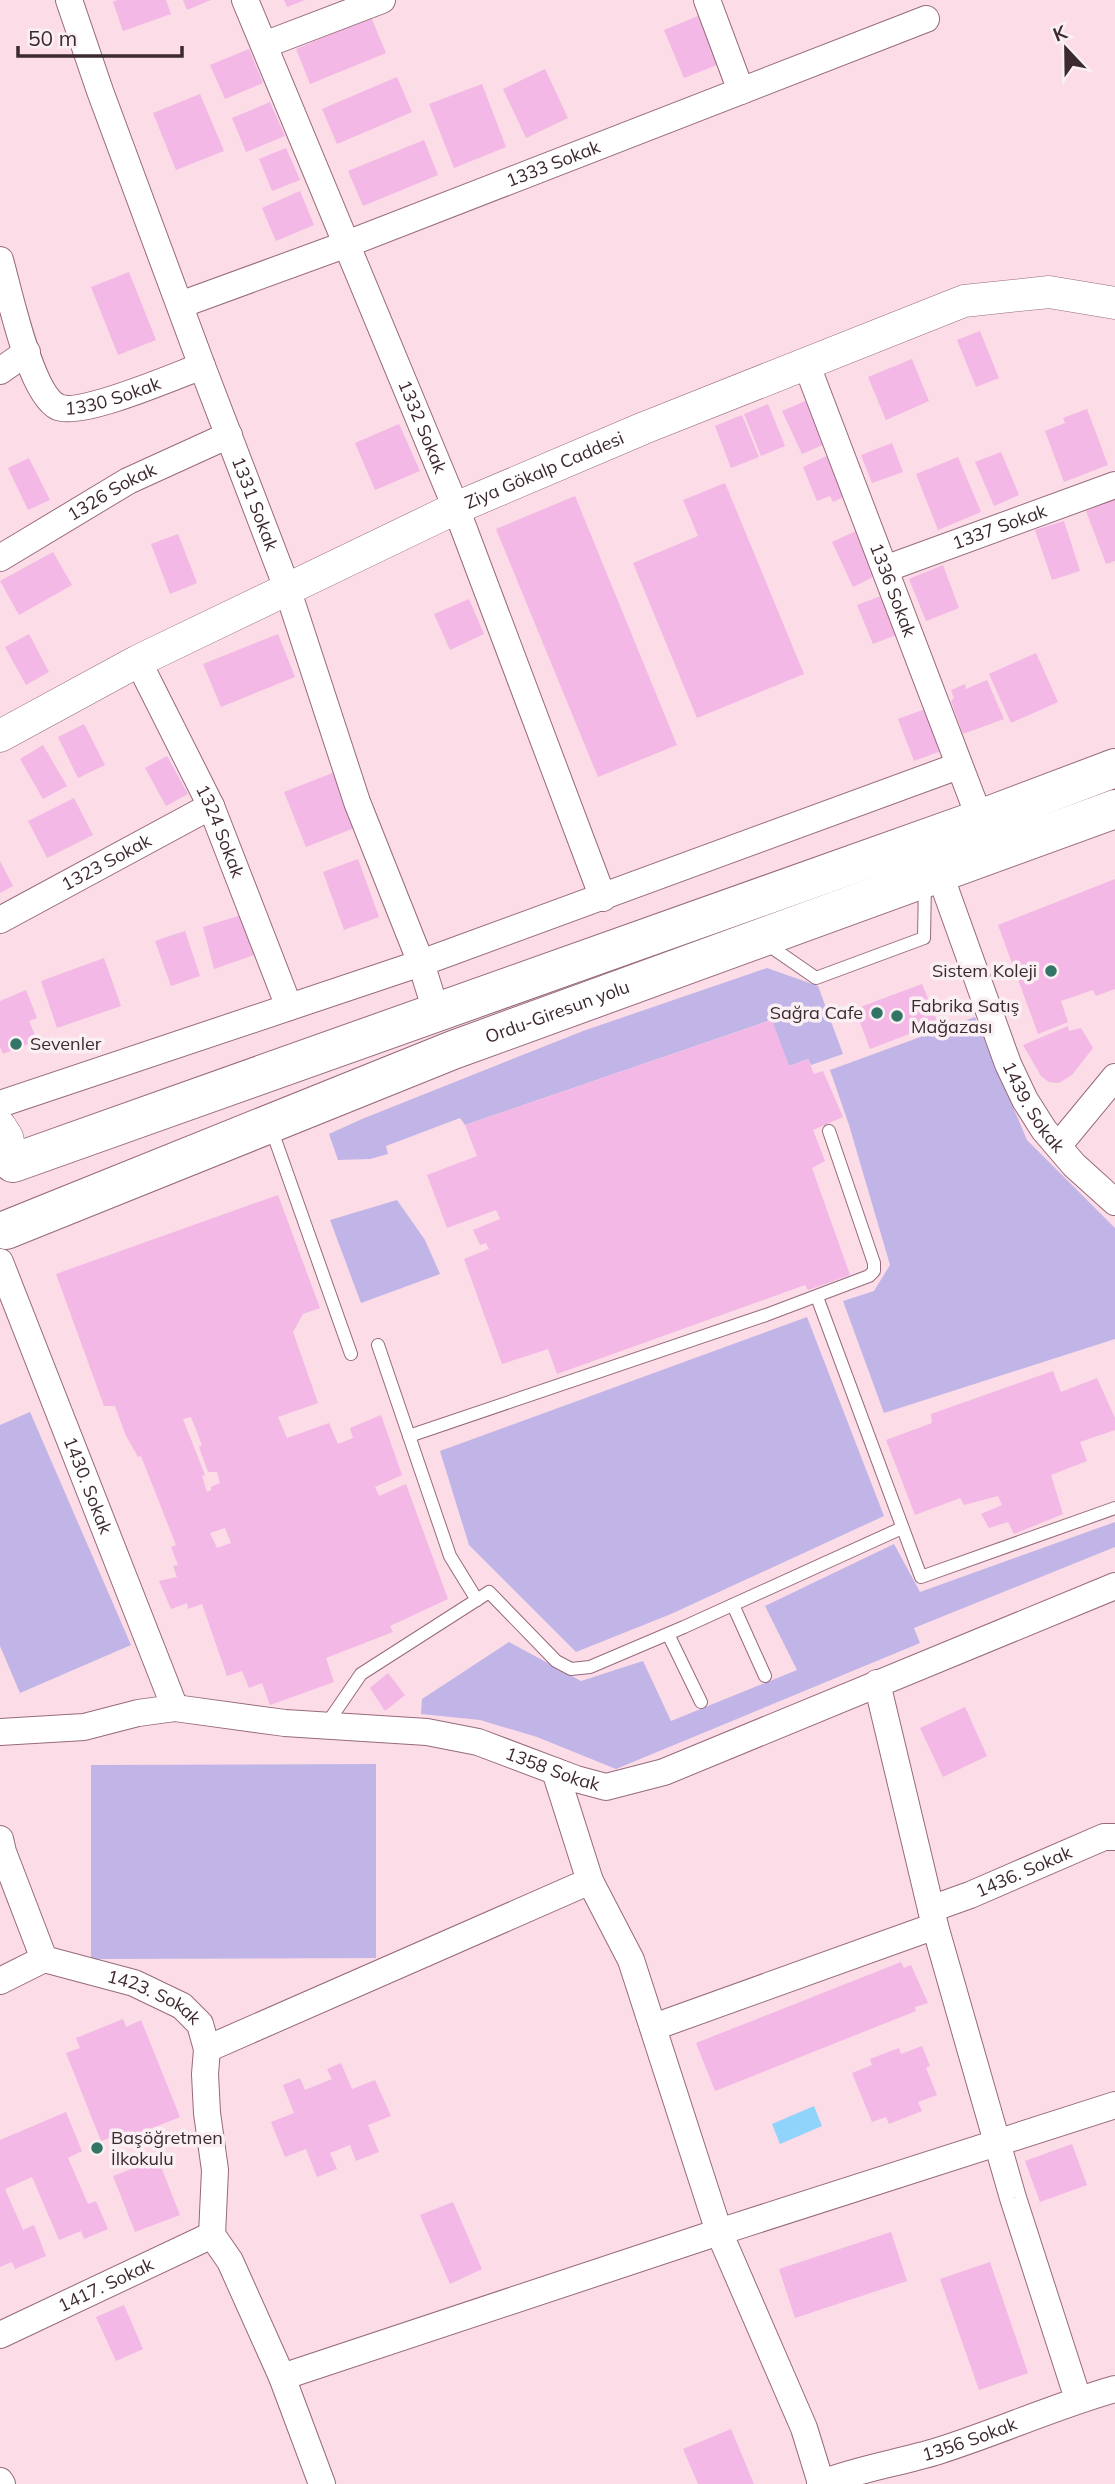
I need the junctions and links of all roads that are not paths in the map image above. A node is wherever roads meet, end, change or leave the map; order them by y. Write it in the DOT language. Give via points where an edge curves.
graph roads {
  1 [pos="69,0"];
  2 [pos="245,0"];
  3 [pos="382,0"];
  4 [pos="707,0"];
  5 [pos="926,19"];
  6 [pos="264,45"];
  7 [pos="741,91"];
  8 [pos="347,244"];
  9 [pos="0,260"];
  10 [pos="1115,303"];
  11 [pos="180,305"];
  12 [pos="27,352"];
  13 [pos="806,363"];
  14 [pos="202,366"];
  15 [pos="0,371"];
  16 [pos="229,435"];
  17 [pos="1115,485"];
  18 [pos="456,508"];
  19 [pos="0,558"];
  20 [pos="885,569"];
  21 [pos="287,588"];
  22 [pos="138,661"];
  23 [pos="0,736"];
  24 [pos="958,766"];
  25 [pos="1115,768"];
  26 [pos="211,806"];
  27 [pos="1115,809"];
  28 [pos="980,819"];
  29 [pos="932,874"];
  30 [pos="603,898"];
  31 [pos="0,920"];
  32 [pos="758,938"];
  33 [pos="421,963"];
  34 [pos="289,1007"];
  35 [pos="436,1011"];
  36 [pos="1115,1077"];
  37 [pos="0,1104"];
  38 [pos="270,1124"];
  39 [pos="0,1126"];
  40 [pos="829,1131"];
  41 [pos="1058,1146"];
  42 [pos="6,1159"];
  43 [pos="1115,1202"];
  44 [pos="2,1242"];
  45 [pos="817,1297"];
  46 [pos="378,1345"];
  47 [pos="351,1354"];
  48 [pos="409,1436"];
  49 [pos="1115,1508"];
  50 [pos="902,1528"];
  51 [pos="1115,1586"];
  52 [pos="477,1600"];
  53 [pos="733,1605"];
  54 [pos="668,1634"];
  55 [pos="765,1676"];
  56 [pos="877,1683"];
  57 [pos="701,1702"];
  58 [pos="175,1708"];
  59 [pos="326,1726"];
  60 [pos="0,1732"];
  61 [pos="555,1771"];
  62 [pos="1115,1837"];
  63 [pos="0,1839"];
  64 [pos="590,1881"];
  65 [pos="933,1917"];
  66 [pos="44,1959"];
  67 [pos="0,1981"];
  68 [pos="654,2026"];
  69 [pos="207,2049"];
  70 [pos="1115,2105"];
  71 [pos="997,2141"];
  72 [pos="719,2232"];
  73 [pos="212,2235"];
  74 [pos="0,2335"];
  75 [pos="282,2377"];
  76 [pos="1115,2389"];
  77 [pos="1078,2399"];
  78 [pos="322,2484"];
  79 [pos="820,2484"];
  1 -- 11 [label="street, 1331 Sokak"];
  2 -- 6 [label="street, 1332 Sokak"];
  3 -- 6 [label="street"];
  4 -- 7 [label="street"];
  5 -- 7 [label="street, 1333 Sokak"];
  6 -- 8 [label="street, 1332 Sokak"];
  7 -- 8 [label="street, 1333 Sokak"];
  8 -- 11 [label="street, 1333 Sokak"];
  8 -- 18 [label="street, 1332 Sokak"];
  9 -- 12 [label="street, 1330 Sokak"];
  10 -- 13 [label="street, Ziya Gökalp Caddesi" via="1049,292 964,301"];
  11 -- 14 [label="street, 1331 Sokak"];
  12 -- 14 [label="street, 1330 Sokak" via="47,400 61,408 89,407"];
  12 -- 15 [label="street"];
  13 -- 18 [label="street, Ziya Gökalp Caddesi"];
  13 -- 20 [label="street, 1336 Sokak"];
  14 -- 16 [label="street, 1331 Sokak"];
  16 -- 19 [label="street, 1326 Sokak" via="128,481"];
  16 -- 21 [label="street, 1331 Sokak"];
  17 -- 20 [label="street, 1337 Sokak"];
  18 -- 21 [label="street, Ziya Gökalp Caddesi"];
  18 -- 30 [label="street, 1332 Sokak"];
  20 -- 24 [label="street, 1336 Sokak"];
  21 -- 22 [label="street, Ziya Gökalp Caddesi"];
  21 -- 33 [label="street, 1331 Sokak" via="358,802"];
  22 -- 23 [label="street, Ziya Gökalp Caddesi"];
  22 -- 26 [label="street, 1324 Sokak"];
  24 -- 28 [label="street, 1336 Sokak"];
  24 -- 30 [label="street"];
  25 -- 28 [label="highway"];
  26 -- 31 [label="street, 1323 Sokak"];
  26 -- 34 [label="street, 1324 Sokak"];
  27 -- 29 [label="highway, Ordu-Giresun yolu"];
  28 -- 35 [label="highway"];
  29 -- 32 [label="highway, Ordu-Giresun yolu"];
  29 -- 32 [label="lane" via="923,939 816,978"];
  29 -- 41 [label="street, 1439. Sokak" via="1008,1064 1025,1100"];
  30 -- 33 [label="street"];
  32 -- 38 [label="highway, Ordu-Giresun yolu"];
  33 -- 34 [label="street"];
  33 -- 35 [label="street, 1331 Sokak"];
  34 -- 37 [label="street"];
  35 -- 42 [label="highway"];
  36 -- 41 [label="street"];
  38 -- 44 [label="highway, Ordu-Giresun yolu"];
  38 -- 47 [label="lane"];
  39 -- 42 [label="street" via="7,1137"];
  40 -- 45 [label="lane" via="874,1271"];
  41 -- 43 [label="street, 1439. Sokak"];
  42 -- 44 [label="highway" via="22,1178 25,1197"];
  44 -- 58 [label="street, 1430. Sokak"];
  45 -- 48 [label="lane"];
  45 -- 50 [label="lane"];
  46 -- 48 [label="lane"];
  48 -- 52 [label="lane" via="450,1556"];
  49 -- 50 [label="lane" via="921,1577"];
  50 -- 53 [label="lane"];
  51 -- 56 [label="street, 1358 Sokak"];
  52 -- 54 [label="lane" via="489,1592 544,1651 571,1669 590,1667"];
  52 -- 59 [label="lane" via="361,1674"];
  53 -- 54 [label="lane"];
  53 -- 55 [label="lane"];
  54 -- 57 [label="lane"];
  56 -- 61 [label="street, 1358 Sokak" via="632,1782 606,1787"];
  56 -- 65 [label="street"];
  58 -- 59 [label="street, 1358 Sokak"];
  58 -- 60 [label="street, 1358 Sokak" via="84,1727"];
  59 -- 61 [label="street, 1358 Sokak" via="427,1732 478,1742"];
  61 -- 64 [label="street"];
  62 -- 65 [label="street, 1436. Sokak" via="1104,1837 970,1895"];
  63 -- 66 [label="street"];
  64 -- 68 [label="street" via="631,1960"];
  64 -- 69 [label="street"];
  65 -- 68 [label="street, 1436. Sokak"];
  65 -- 71 [label="street"];
  66 -- 67 [label="street"];
  66 -- 69 [label="street, 1423. Sokak" via="134,1983 182,2006 201,2024"];
  68 -- 72 [label="street"];
  69 -- 73 [label="street, 1423. Sokak" via="207,2113 215,2170"];
  70 -- 71 [label="street"];
  71 -- 72 [label="street"];
  71 -- 77 [label="street"];
  72 -- 75 [label="street"];
  72 -- 79 [label="street" via="804,2428"];
  73 -- 74 [label="street, 1417. Sokak"];
  73 -- 75 [label="street" via="230,2261"];
  75 -- 78 [label="street"];
  76 -- 77 [label="street, 1356 Sokak"];
  77 -- 79 [label="street, 1356 Sokak" via="937,2451"];
}
